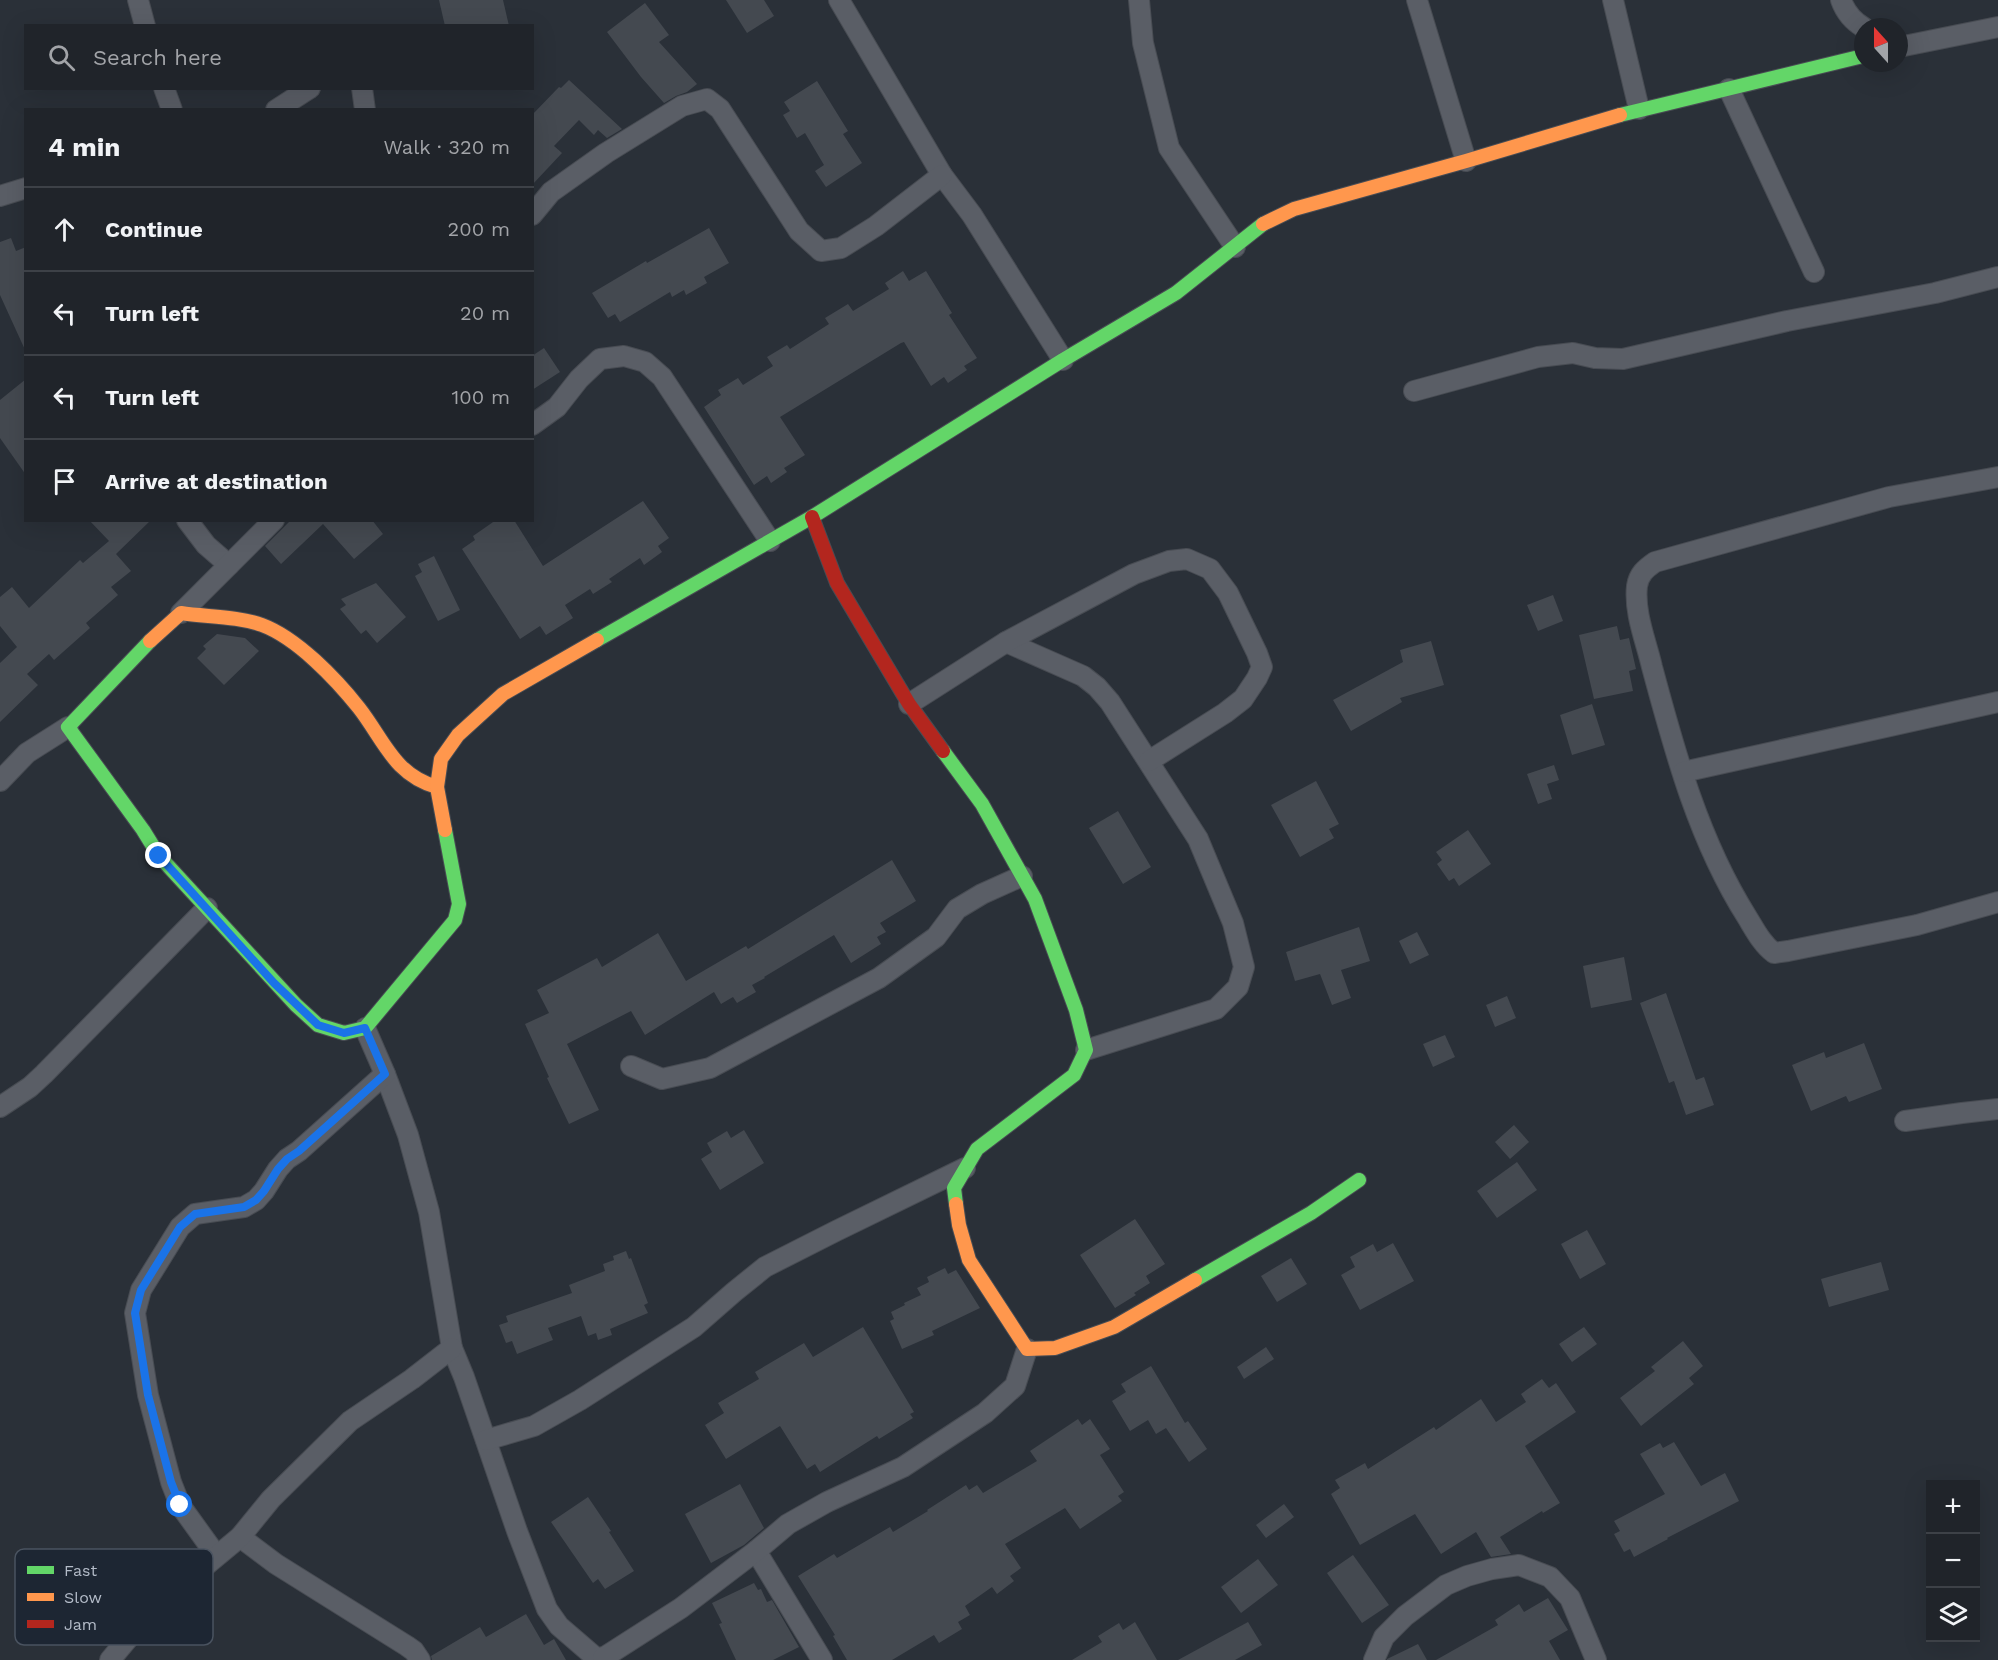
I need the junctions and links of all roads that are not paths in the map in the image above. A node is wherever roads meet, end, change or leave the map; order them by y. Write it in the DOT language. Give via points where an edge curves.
graph roads {
  1 [pos="138,0"];
  2 [pos="839,0"];
  3 [pos="1139,0"];
  4 [pos="1417,0"];
  5 [pos="1613,0"];
  6 [pos="1841,0"];
  7 [pos="1854,20"];
  8 [pos="144,24"];
  9 [pos="1998,27"];
  10 [pos="1908,43"];
  11 [pos="1854,58"];
  12 [pos="1729,89"];
  13 [pos="165,90"];
  14 [pos="307,90"];
  15 [pos="362,90"];
  16 [pos="171,108"];
  17 [pos="279,108"];
  18 [pos="364,108"];
  19 [pos="1639,109"];
  20 [pos="1466,161"];
  21 [pos="942,175"];
  22 [pos="24,189"];
  23 [pos="0,196"];
  24 [pos="534,213"];
  25 [pos="1234,247"];
  26 [pos="1814,272"];
  27 [pos="1998,277"];
  28 [pos="1063,360"];
  29 [pos="1414,391"];
  30 [pos="534,424"];
  31 [pos="1998,477"];
  32 [pos="812,517"];
  33 [pos="189,522"];
  34 [pos="272,522"];
  35 [pos="770,541"];
  36 [pos="229,565"];
  37 [pos="181,614"];
  38 [pos="1006,642"];
  39 [pos="1998,702"];
  40 [pos="909,704"];
  41 [pos="68,727"];
  42 [pos="1149,761"];
  43 [pos="1683,772"];
  44 [pos="0,781"];
  45 [pos="437,787"];
  46 [pos="1022,876"];
  47 [pos="1998,902"];
  48 [pos="207,908"];
  49 [pos="365,1028"];
  50 [pos="1086,1050"];
  51 [pos="631,1066"];
  52 [pos="385,1074"];
  53 [pos="0,1107"];
  54 [pos="1998,1109"];
  55 [pos="1905,1121"];
  56 [pos="965,1168"];
  57 [pos="1359,1180"];
  58 [pos="452,1348"];
  59 [pos="1027,1350"];
  60 [pos="486,1440"];
  61 [pos="240,1537"];
  62 [pos="211,1549"];
  63 [pos="756,1551"];
  64 [pos="213,1552"];
  65 [pos="216,1556"];
  66 [pos="213,1559"];
  67 [pos="123,1645"];
  68 [pos="598,1659"];
  69 [pos="110,1660"];
  70 [pos="420,1660"];
  71 [pos="822,1660"];
  72 [pos="1374,1660"];
  73 [pos="1596,1660"];
  1 -- 8 [label="street"];
  2 -- 21 [label="street"];
  3 -- 25 [label="street" via="1143,43 1169,148"];
  4 -- 20 [label="street"];
  5 -- 19 [label="street"];
  6 -- 7 [label="street"];
  9 -- 10 [label="street"];
  11 -- 12 [label="street"];
  12 -- 19 [label="street"];
  12 -- 26 [label="street"];
  13 -- 16 [label="street"];
  14 -- 17 [label="street"];
  15 -- 18 [label="street"];
  19 -- 20 [label="street"];
  20 -- 25 [label="street" via="1294,209 1266,222"];
  21 -- 24 [label="street" via="841,248 821,251 800,231 720,109 707,99 682,106 606,153 551,192"];
  21 -- 28 [label="street" via="972,215"];
  22 -- 23 [label="street"];
  25 -- 28 [label="street" via="1176,293"];
  27 -- 29 [label="street" via="1623,359 1573,353 1538,357"];
  28 -- 32 [label="street"];
  30 -- 35 [label="street" via="557,407 600,359 624,356 645,362 662,377"];
  31 -- 43 [label="street" via="1889,497 1655,562 1642,570 1637,585 1638,609"];
  32 -- 35 [label="street"];
  32 -- 40 [label="street" via="837,583"];
  33 -- 36 [label="street" via="206,545"];
  34 -- 36 [label="street"];
  35 -- 45 [label="street" via="503,694 458,735 441,759"];
  36 -- 37 [label="street"];
  37 -- 41 [label="street" via="152,638"];
  37 -- 45 [label="street" via="262,625 284,636 335,680 396,762 416,779"];
  38 -- 40 [label="street"];
  38 -- 42 [label="street" via="1083,676 1097,687"];
  38 -- 42 [label="street" via="1134,574 1169,561 1187,559 1210,569 1228,593 1262,667 1243,699"];
  39 -- 43 [label="street"];
  40 -- 46 [label="street" via="982,804"];
  41 -- 44 [label="street" via="27,753"];
  41 -- 48 [label="street" via="159,856"];
  42 -- 50 [label="street" via="1198,838 1233,923 1244,967 1238,987 1216,1009"];
  43 -- 47 [label="street" via="1711,852 1738,903 1774,953 1917,925"];
  45 -- 49 [label="street" via="459,904 455,920"];
  46 -- 50 [label="street" via="1035,899 1076,1010"];
  46 -- 51 [label="street" via="957,909 936,937 879,978 711,1068 662,1079"];
  48 -- 49 [label="street" via="274,983 318,1025 344,1033"];
  48 -- 53 [label="street" via="45,1074"];
  49 -- 52 [label="street"];
  50 -- 56 [label="street" via="1074,1075 977,1149"];
  52 -- 58 [label="street" via="408,1135 429,1212"];
  52 -- 62 [label="street" via="287,1159 256,1200 244,1207 195,1214 180,1227 141,1290 136,1322 148,1395 171,1482 180,1505"];
  54 -- 55 [label="street"];
  56 -- 59 [label="street" via="954,1188 969,1260"];
  56 -- 60 [label="street" via="765,1267 694,1327 580,1400 534,1426"];
  57 -- 59 [label="street" via="1311,1213 1114,1327 1055,1348"];
  58 -- 60 [label="street"];
  58 -- 61 [label="street" via="351,1421 271,1499"];
  59 -- 63 [label="street" via="1016,1386 985,1413 903,1467 788,1524"];
  60 -- 68 [label="street" via="547,1609 559,1626"];
  61 -- 65 [label="street"];
  61 -- 70 [label="street" via="407,1646"];
  63 -- 68 [label="street" via="681,1608"];
  63 -- 71 [label="street"];
  64 -- 65 [label="street"];
  65 -- 66 [label="street"];
  67 -- 69 [label="street"];
  72 -- 73 [label="street" via="1384,1637 1446,1585 1492,1569 1519,1565 1550,1577 1569,1598"];
}
